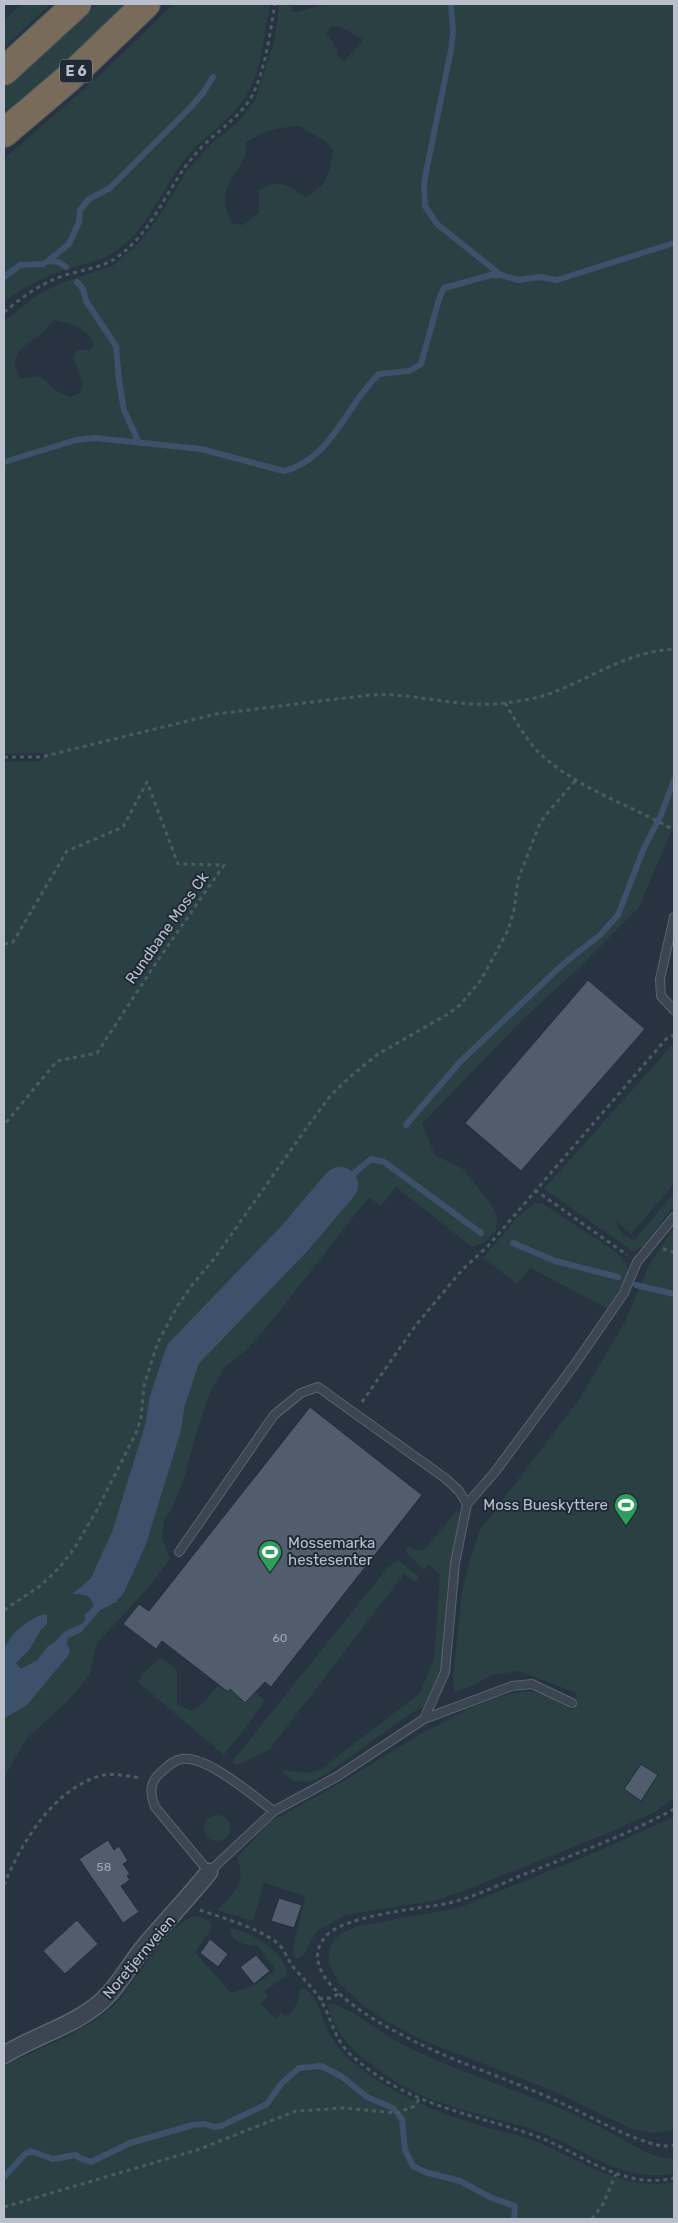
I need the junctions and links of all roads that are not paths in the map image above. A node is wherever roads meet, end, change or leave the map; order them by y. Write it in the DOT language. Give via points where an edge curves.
graph roads {
  1 [pos="77,4"];
  2 [pos="146,4"];
  3 [pos="4,71"];
  4 [pos="4,133"];
  5 [pos="674,918"];
  6 [pos="674,1010"];
  7 [pos="674,1217"];
  8 [pos="467,1504"];
  9 [pos="179,1552"];
  10 [pos="572,1703"];
  11 [pos="424,1719"];
  12 [pos="274,1811"];
  13 [pos="209,1872"];
  14 [pos="4,2055"];
  1 -- 3 [label="highway"];
  2 -- 4 [label="highway, E 6" via="70,77"];
  5 -- 6 [label="lane" via="660,979 662,996"];
  7 -- 8 [label="lane" via="637,1262 624,1294 595,1336 495,1472"];
  8 -- 9 [label="lane" via="445,1478 318,1386 301,1393 274,1415"];
  8 -- 11 [label="lane" via="456,1563 445,1672"];
  10 -- 11 [label="lane" via="532,1684 512,1686"];
  11 -- 12 [label="lane" via="338,1776"];
  12 -- 13 [label="lane"];
  12 -- 13 [label="lane" via="209,1766 195,1760 182,1759 172,1763 153,1780 150,1795 154,1807"];
  13 -- 14 [label="street, Noretjernveien" via="104,1999"];
}
